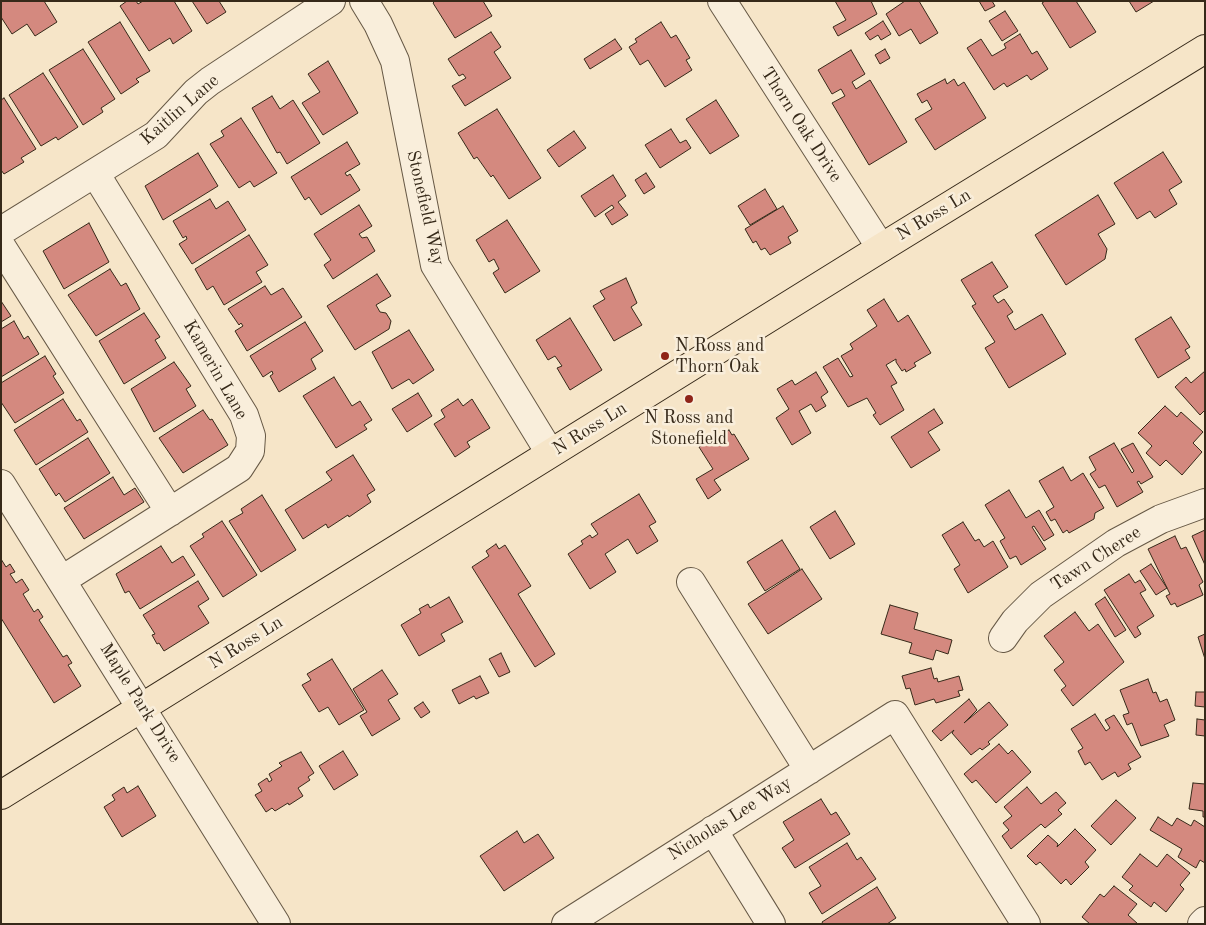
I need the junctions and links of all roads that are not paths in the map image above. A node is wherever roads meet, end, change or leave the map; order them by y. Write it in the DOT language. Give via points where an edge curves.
graph roads {
  1 [pos="331,1"];
  2 [pos="364,1"];
  3 [pos="722,1"];
  4 [pos="1205,49"];
  5 [pos="95,173"];
  6 [pos="1,231"];
  7 [pos="1,246"];
  8 [pos="881,248"];
  9 [pos="550,453"];
  10 [pos="5,497"];
  11 [pos="1205,503"];
  12 [pos="170,512"];
  13 [pos="62,580"];
  14 [pos="690,582"];
  15 [pos="1003,638"];
  16 [pos="142,707"];
  17 [pos="809,770"];
  18 [pos="1,795"];
  19 [pos="713,830"];
  20 [pos="1205,921"];
  21 [pos="276,924"];
  22 [pos="566,924"];
  23 [pos="771,924"];
  24 [pos="1026,924"];
  25 [pos="1202,924"];
  1 -- 5 [label="street, Kaitlin Lane" via="210,81 156,135"];
  2 -- 9 [label="street, Stonefield Way" via="395,61 435,265"];
  3 -- 8 [label="street, Thorn Oak Drive"];
  4 -- 8 [label="main road, N Ross Ln"];
  5 -- 6 [label="street, Kaitlin Lane"];
  5 -- 12 [label="street, Kamerin Lane" via="244,415 251,436 250,452 240,468"];
  7 -- 12 [label="street"];
  8 -- 9 [label="main road, N Ross Ln"];
  9 -- 16 [label="main road, N Ross Ln"];
  10 -- 13 [label="street, Maple Park Drive"];
  11 -- 15 [label="street, Tawn Cheree" via="1161,519 1116,543 1041,596"];
  12 -- 13 [label="street, Kamerin Lane"];
  13 -- 16 [label="street, Maple Park Drive"];
  14 -- 17 [label="street"];
  16 -- 18 [label="main road, N Ross Ln"];
  16 -- 21 [label="street, Maple Park Drive"];
  17 -- 19 [label="street, Nicholas Lee Way"];
  17 -- 24 [label="street, Nicholas Lee Way" via="895,715"];
  19 -- 22 [label="street, Nicholas Lee Way"];
  19 -- 23 [label="street"];
  20 -- 25 [label="street"];
}
